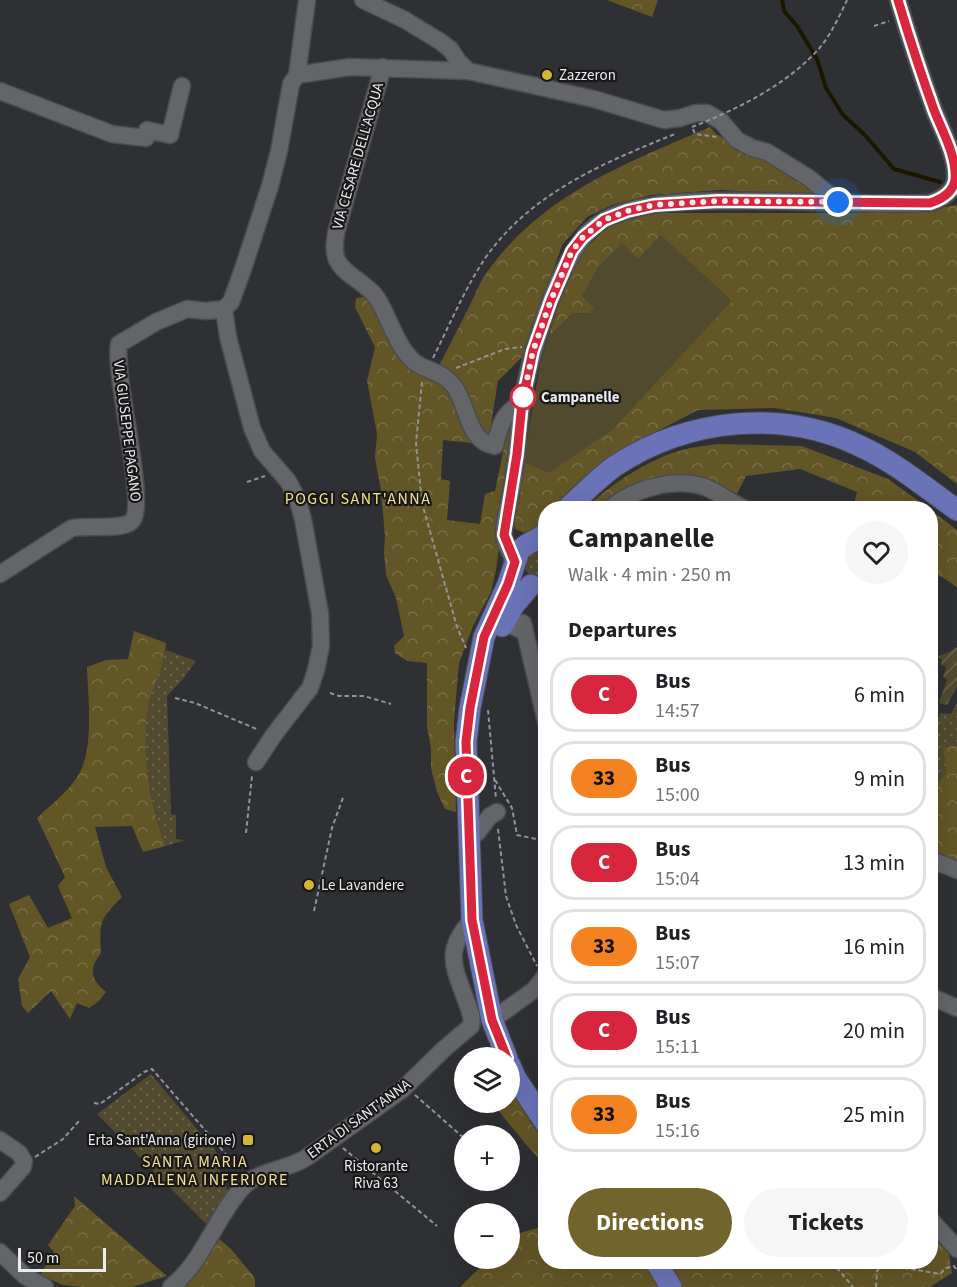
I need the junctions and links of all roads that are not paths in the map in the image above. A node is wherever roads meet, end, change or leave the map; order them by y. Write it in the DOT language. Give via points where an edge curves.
graph roads {
  1 [pos="308,0"];
  2 [pos="363,0"];
  3 [pos="898,0"];
  4 [pos="383,67"];
  5 [pos="468,71"];
  6 [pos="297,75"];
  7 [pos="182,86"];
  8 [pos="0,91"];
  9 [pos="838,202"];
  10 [pos="224,309"];
  11 [pos="522,403"];
  12 [pos="589,487"];
  13 [pos="575,501"];
  14 [pos="580,501"];
  15 [pos="621,501"];
  16 [pos="729,501"];
  17 [pos="957,510"];
  18 [pos="508,513"];
  19 [pos="538,540"];
  20 [pos="538,541"];
  21 [pos="515,562"];
  22 [pos="0,574"];
  23 [pos="538,583"];
  24 [pos="538,589"];
  25 [pos="509,614"];
  26 [pos="538,688"];
  27 [pos="478,708"];
  28 [pos="256,762"];
  29 [pos="497,812"];
  30 [pos="468,834"];
  31 [pos="938,862"];
  32 [pos="957,870"];
  33 [pos="472,920"];
  34 [pos="538,985"];
  35 [pos="938,1000"];
  36 [pos="957,1008"];
  37 [pos="492,1020"];
  38 [pos="503,1047"];
  39 [pos="520,1085"];
  40 [pos="538,1112"];
  41 [pos="0,1140"];
  42 [pos="0,1193"];
  43 [pos="938,1228"];
  44 [pos="957,1249"];
  45 [pos="0,1252"];
  46 [pos="661,1269"];
  47 [pos="45,1287"];
  48 [pos="171,1287"];
  49 [pos="671,1287"];
  1 -- 6 [label="street"];
  2 -- 5 [label="street" via="441,42"];
  3 -- 9 [label="street" via="934,110 952,151 955,182 946,196 930,203"];
  4 -- 5 [label="street, VIA CESARE DELL'ACQUA"];
  4 -- 6 [label="street, VIA CESARE DELL'ACQUA" via="350,67"];
  4 -- 11 [label="street, VIA CESARE DELL'ACQUA" via="336,233 335,253 342,268 377,298 410,359 435,370 453,384 477,436 488,445 495,446 503,418"];
  5 -- 9 [label="street, VIA CESARE DELL'ACQUA" via="594,99 664,120 707,113 737,140 767,152"];
  6 -- 10 [label="street" via="291,84 270,186 231,302"];
  7 -- 8 [label="street" via="170,135 147,130 146,138 112,134"];
  9 -- 11 [label="street" via="654,205 604,220 572,251 533,351"];
  10 -- 22 [label="street, VIA GIUSEPPE PAGANO" via="181,311 119,344 120,389 137,490 132,521 125,525 72,528"];
  10 -- 28 [label="street" via="252,428 262,451 297,498 320,613 321,646 310,688"];
  11 -- 18 [label="street"];
  12 -- 13 [label="main road"];
  12 -- 14 [label="main road"];
  12 -- 17 [label="main road" via="627,459 678,435 717,426 769,423 812,429 861,446"];
  15 -- 16 [label="street" via="632,494 686,484 704,487"];
  18 -- 19 [label="street" via="514,536"];
  18 -- 21 [label="street" via="504,535"];
  20 -- 21 [label="main road" via="519,551"];
  21 -- 23 [label="main road" via="519,576"];
  21 -- 25 [label="street" via="512,581 498,611 499,618"];
  21 -- 27 [label="main road" via="484,637"];
  24 -- 25 [label="main road"];
  25 -- 26 [label="street" via="514,625 525,632"];
  25 -- 27 [label="main road"];
  27 -- 30 [label="main road" via="466,742"];
  29 -- 30 [label="street" via="477,833"];
  30 -- 33 [label="main road"];
  31 -- 32 [label="street"];
  33 -- 37 [label="main road"];
  33 -- 48 [label="street, ERTA DI SANT'ANNA" via="457,940 453,958 471,1026 405,1086 332,1139 296,1164 258,1176 244,1186 192,1265"];
  34 -- 37 [label="street"];
  35 -- 36 [label="street"];
  37 -- 38 [label="main road"];
  39 -- 40 [label="main road"];
  41 -- 42 [label="street" via="24,1161"];
  43 -- 44 [label="street"];
  45 -- 47 [label="street" via="25,1276"];
  46 -- 49 [label="main road"];
}
